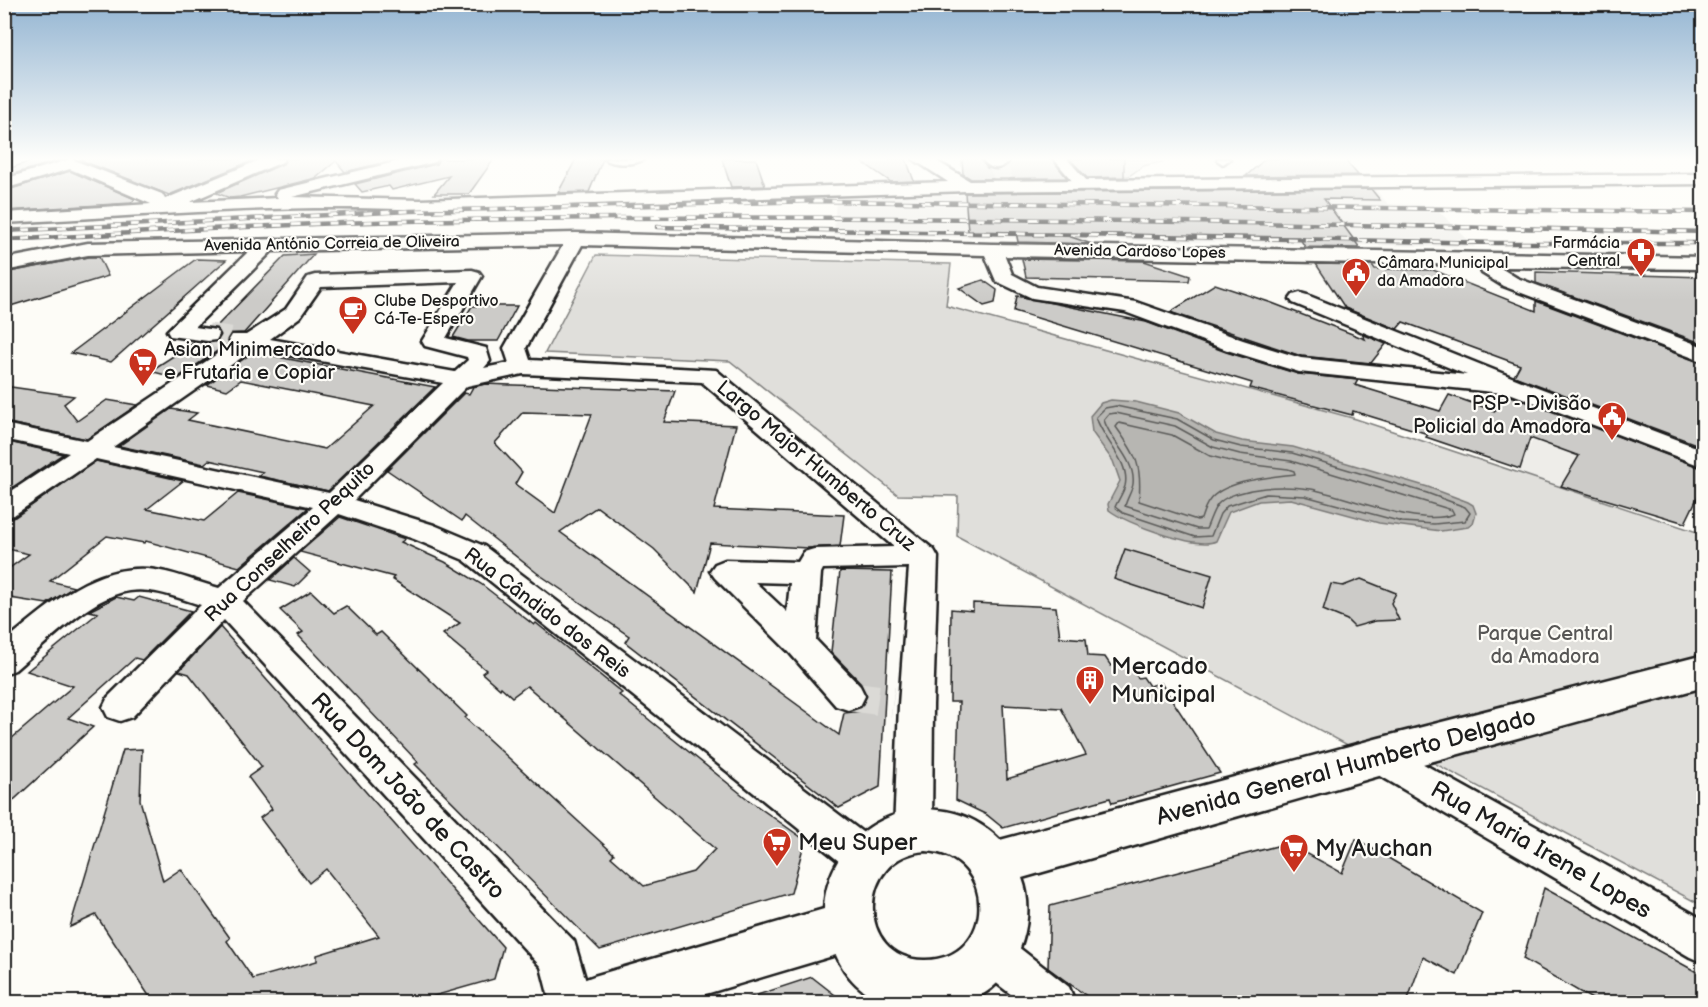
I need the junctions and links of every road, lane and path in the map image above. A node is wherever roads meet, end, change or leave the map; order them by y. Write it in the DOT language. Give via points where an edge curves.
graph roads {
  1 [pos="201,206"];
  2 [pos="162,207"];
  3 [pos="4,218"];
  4 [pos="576,239"];
  5 [pos="267,245"];
  6 [pos="993,250"];
  7 [pos="1496,259"];
  8 [pos="1704,263"];
  9 [pos="4,265"];
  10 [pos="1300,299"];
  11 [pos="208,335"];
  12 [pos="520,339"];
  13 [pos="244,340"];
  14 [pos="478,353"];
  15 [pos="1704,355"];
  16 [pos="524,367"];
  17 [pos="462,380"];
  18 [pos="1516,387"];
  19 [pos="4,431"];
  20 [pos="92,451"];
  21 [pos="1704,459"];
  22 [pos="335,502"];
  23 [pos="4,509"];
  24 [pos="924,556"];
  25 [pos="806,573"];
  26 [pos="224,601"];
  27 [pos="800,643"];
  28 [pos="4,661"];
  29 [pos="1704,671"];
  30 [pos="848,696"];
  31 [pos="120,707"];
  32 [pos="1379,757"];
  33 [pos="913,831"];
  34 [pos="864,857"];
  35 [pos="989,865"];
  36 [pos="849,926"];
  37 [pos="1704,944"];
  38 [pos="993,954"];
  39 [pos="915,994"];
  40 [pos="571,1002"];
  41 [pos="594,1002"];
  42 [pos="1054,1002"];
  1 -- 2 [label="street"];
  2 -- 3 [label="street"];
  4 -- 5 [label="street, Avenida António Correia de Oliveira"];
  4 -- 6 [label="street, Avenida Cardoso Lopes"];
  4 -- 12 [label="street"];
  5 -- 9 [label="street, Avenida António Correia de Oliveira" via="88,249"];
  5 -- 11 [label="street" via="178,331"];
  6 -- 7 [label="street, Avenida Cardoso Lopes"];
  6 -- 18 [label="street" via="1003,277 1032,292 1129,306 1299,364"];
  7 -- 8 [label="street, Avenida Cardoso Lopes"];
  7 -- 15 [label="street" via="1489,270 1510,282"];
  10 -- 18 [label="street"];
  12 -- 14 [label="street"];
  12 -- 16 [label="street" via="515,348"];
  13 -- 14 [label="street" via="293,313 315,281 472,276 433,341"];
  13 -- 17 [label="street"];
  13 -- 20 [label="street"];
  14 -- 17 [label="street, Rua Conselheiro Pequito" via="479,361"];
  16 -- 17 [label="street"];
  16 -- 24 [label="street, Largo Major Humberto Cruz" via="708,375"];
  17 -- 22 [label="street, Rua Conselheiro Pequito"];
  18 -- 21 [label="street"];
  19 -- 20 [label="street, Rua Cândido dos Reis"];
  20 -- 22 [label="street, Rua Cândido dos Reis"];
  20 -- 23 [label="street"];
  22 -- 26 [label="street, Rua Conselheiro Pequito"];
  22 -- 34 [label="street, Rua Cândido dos Reis" via="474,553"];
  24 -- 25 [label="street" via="814,559"];
  24 -- 33 [label="street" via="904,703"];
  25 -- 27 [label="street"];
  25 -- 27 [label="street" via="725,571"];
  26 -- 28 [label="street" via="148,579 129,579 82,598"];
  26 -- 31 [label="street, Rua Conselheiro Pequito"];
  26 -- 40 [label="street, Rua Dom João de Castro" via="559,956"];
  27 -- 30 [label="street"];
  29 -- 32 [label="street, Avenida General Humberto Delgado"];
  32 -- 35 [label="street, Avenida General Humberto Delgado"];
  32 -- 37 [label="street, Rua Maria Irene Lopes"];
  33 -- 34 [label="street" via="877,844"];
  33 -- 35 [label="street" via="955,838 974,849"];
  34 -- 36 [label="street" via="852,877 847,901"];
  35 -- 38 [label="street" via="1000,886 1005,909 1002,932"];
  36 -- 39 [label="street" via="874,964"];
  36 -- 41 [label="street"];
  38 -- 39 [label="street" via="960,981"];
  38 -- 42 [label="street"];
}
